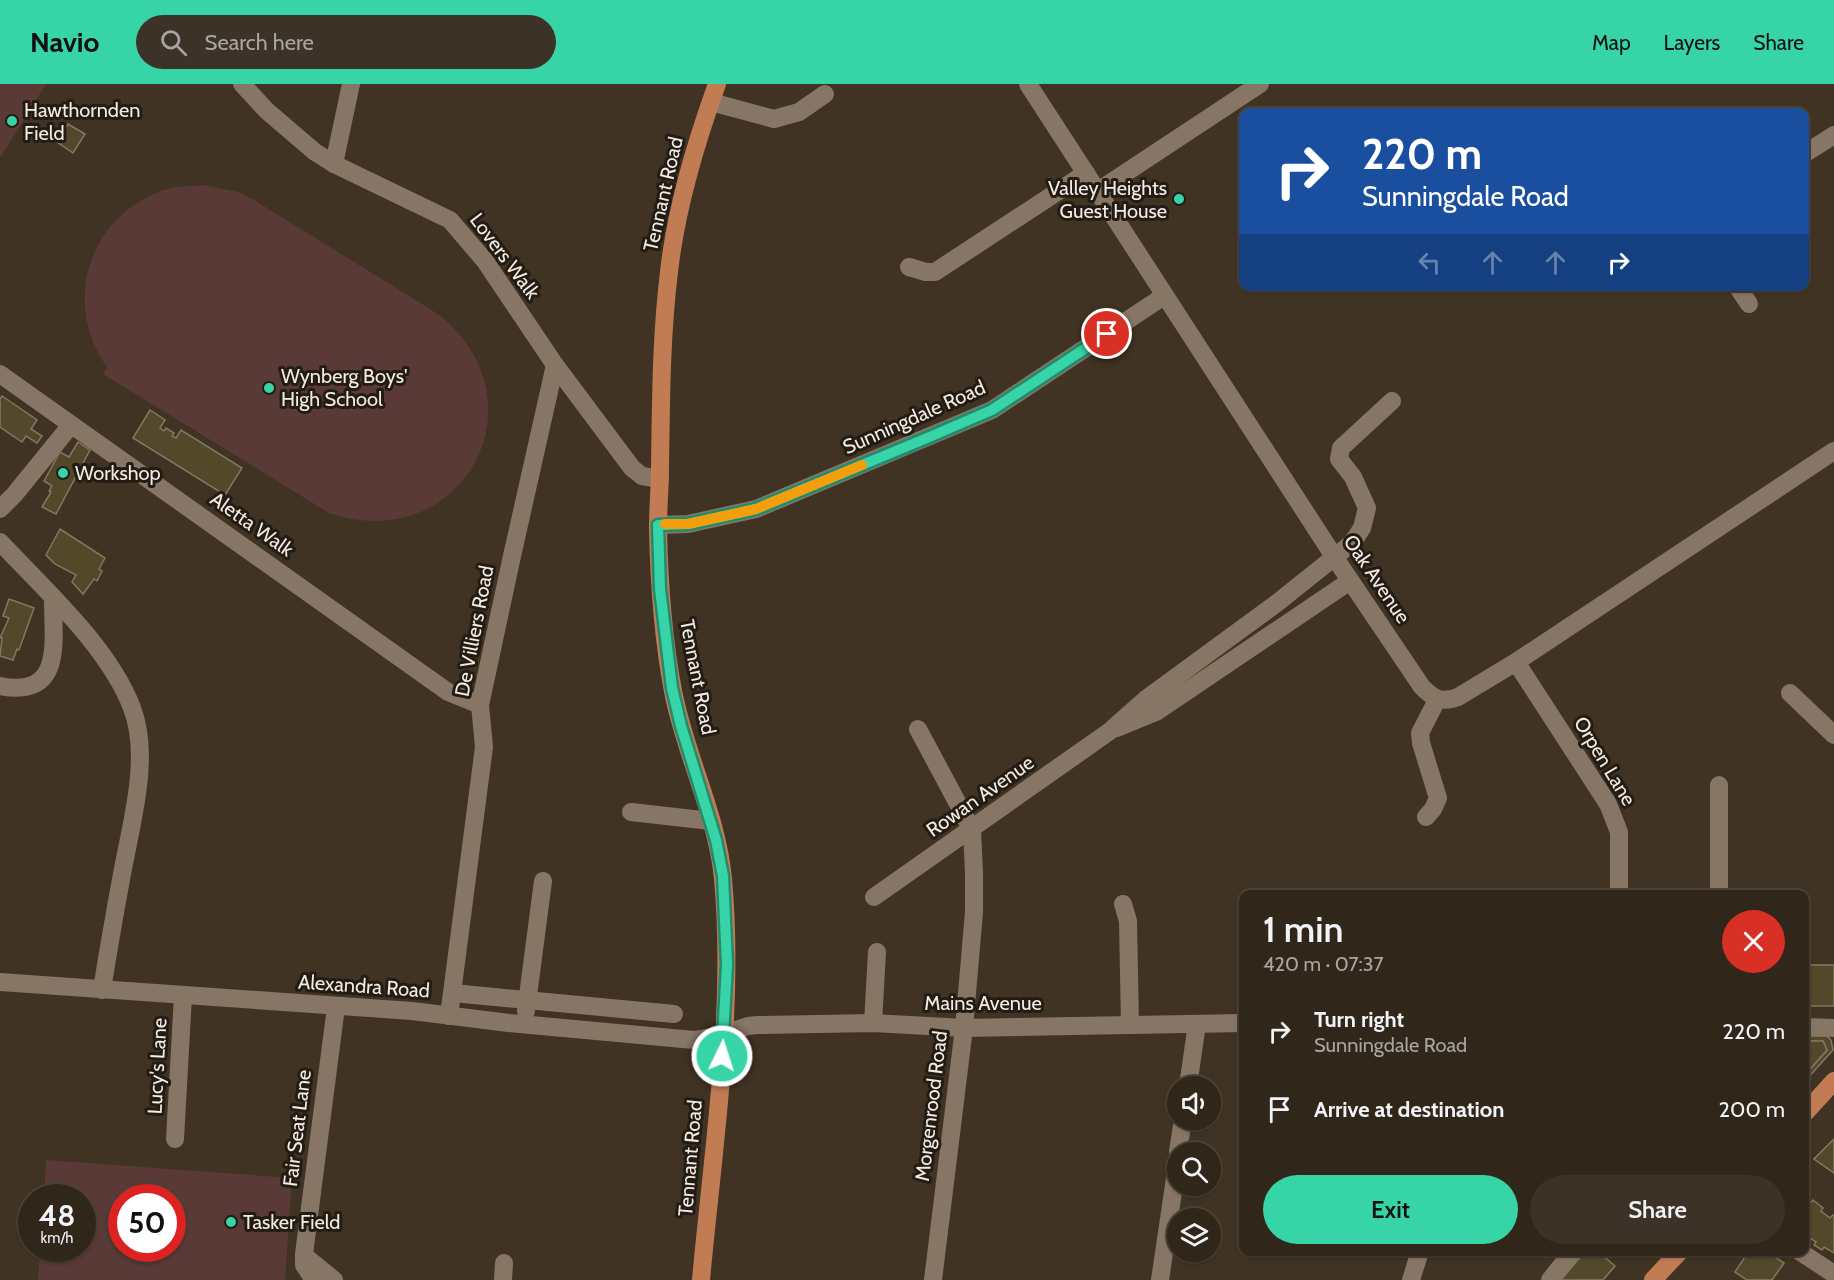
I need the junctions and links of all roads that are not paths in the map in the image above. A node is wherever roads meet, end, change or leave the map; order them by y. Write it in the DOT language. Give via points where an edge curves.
graph roads {
  1 [pos="242,84"];
  2 [pos="351,84"];
  3 [pos="717,84"];
  4 [pos="1028,84"];
  5 [pos="1260,84"];
  6 [pos="825,94"];
  7 [pos="711,102"];
  8 [pos="1834,135"];
  9 [pos="1809,151"];
  10 [pos="334,164"];
  11 [pos="1086,173"];
  12 [pos="1098,191"];
  13 [pos="909,267"];
  14 [pos="1740,291"];
  15 [pos="1164,296"];
  16 [pos="1749,304"];
  17 [pos="555,365"];
  18 [pos="0,374"];
  19 [pos="1392,401"];
  20 [pos="72,425"];
  21 [pos="1834,451"];
  22 [pos="660,479"];
  23 [pos="0,509"];
  24 [pos="658,525"];
  25 [pos="0,542"];
  26 [pos="1335,558"];
  27 [pos="1350,580"];
  28 [pos="53,599"];
  29 [pos="1516,662"];
  30 [pos="0,686"];
  31 [pos="1790,693"];
  32 [pos="1437,700"];
  33 [pos="480,705"];
  34 [pos="918,729"];
  35 [pos="1110,731"];
  36 [pos="1834,735"];
  37 [pos="1719,785"];
  38 [pos="631,812"];
  39 [pos="1426,817"];
  40 [pos="711,821"];
  41 [pos="972,830"];
  42 [pos="543,881"];
  43 [pos="1619,890"];
  44 [pos="1719,890"];
  45 [pos="874,897"];
  46 [pos="1123,904"];
  47 [pos="877,952"];
  48 [pos="0,982"];
  49 [pos="102,990"];
  50 [pos="453,993"];
  51 [pos="183,996"];
  52 [pos="499,998"];
  53 [pos="527,1001"];
  54 [pos="336,1007"];
  55 [pos="619,1009"];
  56 [pos="674,1014"];
  57 [pos="449,1016"];
  58 [pos="497,1022"];
  59 [pos="873,1023"];
  60 [pos="1239,1023"];
  61 [pos="1197,1024"];
  62 [pos="525,1025"];
  63 [pos="1130,1025"];
  64 [pos="1809,1027"];
  65 [pos="964,1028"];
  66 [pos="1834,1029"];
  67 [pos="618,1034"];
  68 [pos="724,1034"];
  69 [pos="1189,1076"];
  70 [pos="1834,1081"];
  71 [pos="1809,1108"];
  72 [pos="175,1139"];
  73 [pos="1174,1196"];
  74 [pos="304,1254"];
  75 [pos="1418,1256"];
  76 [pos="1568,1256"];
  77 [pos="1675,1256"];
  78 [pos="1807,1256"];
  79 [pos="1834,1274"];
  80 [pos="1164,1279"];
  81 [pos="314,1280"];
  82 [pos="334,1280"];
  83 [pos="701,1280"];
  84 [pos="933,1280"];
  85 [pos="1411,1280"];
  86 [pos="1550,1280"];
  87 [pos="1653,1280"];
  1 -- 10 [label="street, Lovers Walk" via="275,118"];
  2 -- 10 [label="street"];
  3 -- 7 [label="main road, Tennant Road"];
  4 -- 11 [label="street, Oak Avenue"];
  5 -- 12 [label="street"];
  6 -- 7 [label="street" via="799,112 774,119"];
  7 -- 22 [label="main road, Tennant Road" via="684,191 669,270"];
  8 -- 9 [label="street"];
  10 -- 17 [label="street, Lovers Walk" via="450,220 485,261"];
  11 -- 12 [label="street, Oak Avenue"];
  11 -- 13 [label="street" via="935,272"];
  12 -- 15 [label="street, Oak Avenue"];
  14 -- 16 [label="street"];
  15 -- 24 [label="street, Sunningdale Road" via="992,410 756,509 688,524"];
  15 -- 26 [label="street, Oak Avenue"];
  17 -- 22 [label="street, Lovers Walk" via="632,468 642,476"];
  17 -- 33 [label="street, De Villiers Road"];
  18 -- 20 [label="street, Aletta Walk"];
  19 -- 26 [label="street, Rowan Avenue" via="1341,448 1339,459 1353,477 1366,508 1362,528"];
  20 -- 23 [label="street"];
  20 -- 33 [label="street, Aletta Walk" via="448,692"];
  21 -- 29 [label="street"];
  22 -- 24 [label="main road, Tennant Road"];
  24 -- 40 [label="main road, Tennant Road" via="660,589 672,688"];
  25 -- 28 [label="street"];
  26 -- 27 [label="street, Oak Avenue"];
  26 -- 35 [label="street, Rowan Avenue" via="1146,699"];
  27 -- 32 [label="street, Oak Avenue" via="1422,687"];
  27 -- 35 [label="street, Rowan Avenue" via="1156,712"];
  28 -- 30 [label="street" via="53,660 47,673 28,687"];
  28 -- 49 [label="street" via="112,671 133,709 137,730 140,771"];
  29 -- 32 [label="street" via="1458,697"];
  29 -- 43 [label="street, Orpen Lane" via="1608,804 1619,832"];
  31 -- 36 [label="street"];
  32 -- 39 [label="street" via="1420,733 1438,798"];
  33 -- 50 [label="street, De Villiers Road" via="483,747"];
  34 -- 41 [label="street"];
  35 -- 41 [label="street, Rowan Avenue"];
  37 -- 44 [label="street"];
  38 -- 40 [label="street"];
  40 -- 68 [label="main road, Tennant Road" via="723,876 727,964"];
  41 -- 45 [label="street, Rowan Avenue"];
  41 -- 65 [label="street, Morgenrood Road" via="974,912"];
  42 -- 53 [label="street"];
  46 -- 63 [label="street" via="1128,921"];
  47 -- 59 [label="street"];
  48 -- 49 [label="street, Alexandra Road"];
  49 -- 51 [label="street, Alexandra Road"];
  50 -- 52 [label="street"];
  50 -- 57 [label="street, De Villiers Road"];
  51 -- 54 [label="street, Alexandra Road"];
  51 -- 72 [label="street, Lucy's Lane"];
  52 -- 53 [label="street"];
  52 -- 58 [label="street"];
  53 -- 55 [label="street"];
  53 -- 62 [label="street"];
  54 -- 57 [label="street, Alexandra Road"];
  54 -- 74 [label="street, Fair Seat Lane"];
  55 -- 56 [label="street"];
  55 -- 67 [label="street"];
  57 -- 58 [label="street, Alexandra Road"];
  58 -- 62 [label="street, Alexandra Road"];
  59 -- 65 [label="street, Mains Avenue"];
  59 -- 68 [label="street, Mains Avenue" via="751,1025"];
  60 -- 61 [label="street, Mains Avenue"];
  61 -- 63 [label="street, Mains Avenue"];
  61 -- 69 [label="street"];
  62 -- 67 [label="street, Alexandra Road"];
  63 -- 65 [label="street, Mains Avenue"];
  64 -- 66 [label="street"];
  65 -- 84 [label="street, Morgenrood Road"];
  67 -- 68 [label="street, Alexandra Road" via="694,1040"];
  68 -- 83 [label="main road, Tennant Road"];
  70 -- 71 [label="main road"];
  73 -- 80 [label="street"];
  74 -- 81 [label="street" via="304,1265"];
  74 -- 82 [label="street"];
  75 -- 85 [label="street"];
  76 -- 86 [label="street"];
  77 -- 87 [label="main road"];
  78 -- 79 [label="street"];
}
